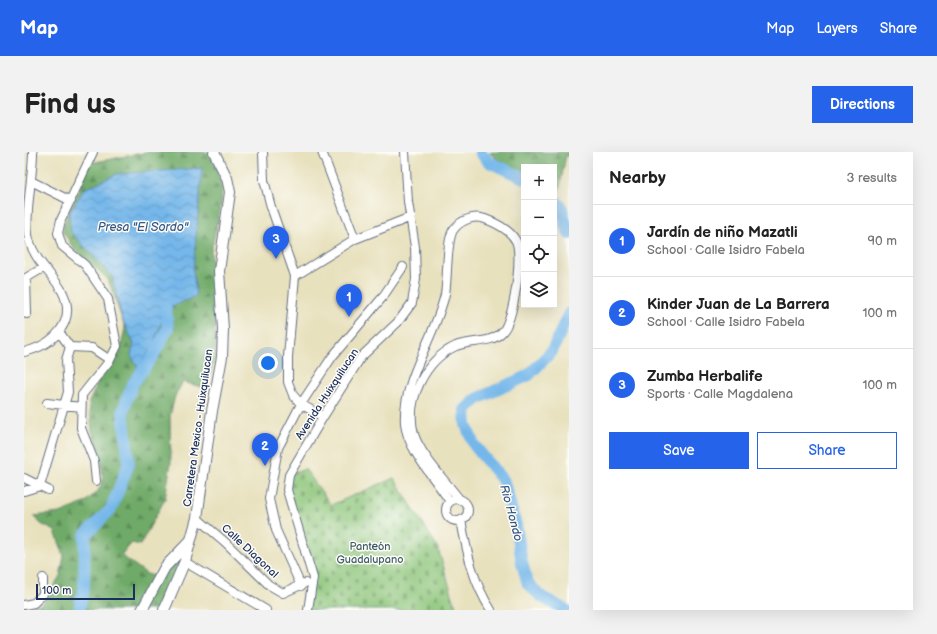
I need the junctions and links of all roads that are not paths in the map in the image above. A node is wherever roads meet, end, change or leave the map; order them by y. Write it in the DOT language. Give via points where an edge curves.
graph roads {
  1 [pos="33,152"];
  2 [pos="93,152"];
  3 [pos="214,152"];
  4 [pos="263,152"];
  5 [pos="322,152"];
  6 [pos="405,152"];
  7 [pos="31,181"];
  8 [pos="71,200"];
  9 [pos="411,217"];
  10 [pos="356,239"];
  11 [pos="403,267"];
  12 [pos="43,268"];
  13 [pos="295,276"];
  14 [pos="26,314"];
  15 [pos="60,333"];
  16 [pos="70,346"];
  17 [pos="24,352"];
  18 [pos="110,360"];
  19 [pos="47,403"];
  20 [pos="64,404"];
  21 [pos="301,404"];
  22 [pos="81,407"];
  23 [pos="323,417"];
  24 [pos="24,478"];
  25 [pos="96,481"];
  26 [pos="40,486"];
  27 [pos="48,490"];
  28 [pos="24,491"];
  29 [pos="460,500"];
  30 [pos="450,502"];
  31 [pos="197,518"];
  32 [pos="461,520"];
  33 [pos="192,540"];
  34 [pos="185,562"];
  35 [pos="43,578"];
  36 [pos="313,578"];
  37 [pos="301,586"];
  38 [pos="24,605"];
  39 [pos="142,610"];
  40 [pos="164,610"];
  41 [pos="266,610"];
  42 [pos="308,610"];
  43 [pos="491,610"];
  1 -- 7 [label="street"];
  2 -- 8 [label="street"];
  3 -- 31 [label="main road, Carretera Mexico - Huixquilucan" via="228,178 230,192 219,271 222,357"];
  4 -- 13 [label="street" via="264,180"];
  5 -- 10 [label="street"];
  6 -- 9 [label="street, Avenida Huixquilucan"];
  7 -- 8 [label="street"];
  7 -- 12 [label="street" via="29,239"];
  8 -- 18 [label="street" via="58,233 62,246 85,265 108,299 117,346"];
  9 -- 10 [label="street"];
  9 -- 23 [label="street, Avenida Huixquilucan" via="416,279 412,303 398,322 362,357"];
  10 -- 13 [label="street"];
  11 -- 21 [label="street" via="382,298 332,357"];
  12 -- 14 [label="street" via="26,278"];
  12 -- 15 [label="street" via="66,299 66,316"];
  13 -- 21 [label="street" via="288,382 293,395"];
  15 -- 16 [label="street"];
  15 -- 17 [label="street" via="39,348"];
  16 -- 18 [label="street" via="92,348"];
  16 -- 20 [label="street" via="66,360 68,392"];
  18 -- 22 [label="street" via="82,395"];
  19 -- 20 [label="street"];
  20 -- 22 [label="street"];
  20 -- 26 [label="street"];
  21 -- 23 [label="street"];
  21 -- 37 [label="street" via="278,448 269,498 276,530"];
  22 -- 25 [label="street" via="81,428 94,461"];
  23 -- 36 [label="street, Avenida Huixquilucan" via="289,476 288,490"];
  24 -- 26 [label="street"];
  26 -- 27 [label="street"];
  26 -- 28 [label="street"];
  29 -- 30 [label="street"];
  29 -- 30 [label="street" via="421,449 412,419 413,403 429,367 443,353 469,342 490,340 501,333 511,316 520,253 515,240 506,230 481,218 471,218 453,229 449,240 448,275 440,311 405,406 409,438 416,453"];
  29 -- 32 [label="street" via="466,503 468,509 466,516"];
  30 -- 32 [label="street" via="446,507 448,517 454,521"];
  31 -- 33 [label="main road, Carretera Mexico - Huixquilucan"];
  31 -- 37 [label="street, Calle Diagonal" via="269,585 283,593"];
  32 -- 43 [label="street" via="475,581"];
  33 -- 34 [label="main road, Carretera Mexico - Huixquilucan"];
  33 -- 39 [label="main road" via="165,567"];
  34 -- 40 [label="main road, Carretera Mexico - Huixquilucan"];
  34 -- 41 [label="street"];
  35 -- 38 [label="street" via="43,594 34,604"];
  36 -- 37 [label="street, Calle Diagonal"];
  36 -- 42 [label="street, Avenida Huixquilucan"];
}
